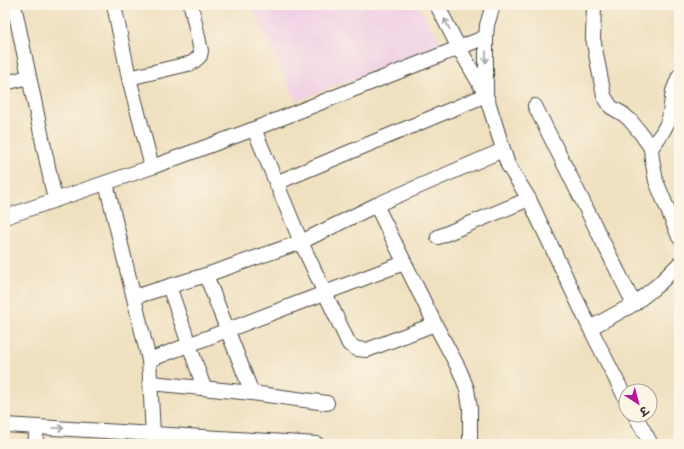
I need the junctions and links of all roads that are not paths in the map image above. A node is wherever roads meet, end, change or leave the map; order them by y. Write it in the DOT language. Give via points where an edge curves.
graph roads {
  1 [pos="114,5"];
  2 [pos="191,5"];
  3 [pos="437,5"];
  4 [pos="493,5"];
  5 [pos="594,5"];
  6 [pos="11,8"];
  7 [pos="486,37"];
  8 [pos="459,48"];
  9 [pos="679,76"];
  10 [pos="29,78"];
  11 [pos="129,78"];
  12 [pos="5,83"];
  13 [pos="486,95"];
  14 [pos="535,106"];
  15 [pos="254,129"];
  16 [pos="651,148"];
  17 [pos="503,150"];
  18 [pos="152,167"];
  19 [pos="106,183"];
  20 [pos="276,183"];
  21 [pos="529,198"];
  22 [pos="55,200"];
  23 [pos="376,206"];
  24 [pos="5,217"];
  25 [pos="679,236"];
  26 [pos="438,237"];
  27 [pos="301,242"];
  28 [pos="404,263"];
  29 [pos="679,264"];
  30 [pos="206,275"];
  31 [pos="169,286"];
  32 [pos="325,293"];
  33 [pos="134,297"];
  34 [pos="634,304"];
  35 [pos="435,324"];
  36 [pos="590,328"];
  37 [pos="228,330"];
  38 [pos="189,345"];
  39 [pos="149,360"];
  40 [pos="151,383"];
  41 [pos="618,383"];
  42 [pos="204,388"];
  43 [pos="252,393"];
  44 [pos="326,404"];
  45 [pos="639,423"];
  46 [pos="5,425"];
  47 [pos="37,427"];
  48 [pos="153,434"];
  49 [pos="35,444"];
  50 [pos="317,444"];
  51 [pos="470,444"];
  52 [pos="651,444"];
  1 -- 11 [label="street"];
  2 -- 11 [label="street" via="200,51 196,61 185,66"];
  8 -- 3 [label="street, one-way"];
  4 -- 7 [label="street"];
  5 -- 16 [label="street" via="593,38 604,96 611,107 630,120 640,131"];
  6 -- 10 [label="street"];
  7 -- 8 [label="street"];
  7 -- 13 [label="street, one-way"];
  8 -- 13 [label="street"];
  8 -- 15 [label="street"];
  9 -- 16 [label="street" via="673,91 668,122"];
  10 -- 12 [label="street"];
  10 -- 22 [label="street"];
  11 -- 18 [label="street"];
  13 -- 17 [label="street"];
  13 -- 20 [label="street"];
  14 -- 34 [label="street"];
  15 -- 18 [label="street"];
  15 -- 20 [label="street"];
  16 -- 25 [label="street" via="656,181"];
  17 -- 21 [label="street" via="508,165"];
  17 -- 23 [label="street"];
  18 -- 19 [label="street"];
  19 -- 22 [label="street"];
  19 -- 33 [label="street"];
  20 -- 27 [label="street"];
  21 -- 26 [label="street"];
  21 -- 36 [label="street"];
  22 -- 24 [label="street"];
  23 -- 27 [label="street"];
  23 -- 28 [label="street"];
  27 -- 30 [label="street"];
  27 -- 32 [label="street"];
  28 -- 32 [label="street"];
  28 -- 35 [label="street"];
  29 -- 34 [label="street"];
  30 -- 31 [label="street"];
  30 -- 37 [label="street"];
  31 -- 33 [label="street"];
  31 -- 38 [label="street"];
  32 -- 35 [label="street" via="349,344 357,349 367,350"];
  32 -- 37 [label="street"];
  33 -- 39 [label="street"];
  34 -- 36 [label="street"];
  35 -- 51 [label="street" via="467,389"];
  36 -- 41 [label="street"];
  37 -- 38 [label="street"];
  37 -- 43 [label="street"];
  38 -- 39 [label="street"];
  38 -- 42 [label="street"];
  39 -- 40 [label="street"];
  40 -- 42 [label="street"];
  40 -- 48 [label="street"];
  42 -- 43 [label="street"];
  43 -- 44 [label="street"];
  45 -- 52 [label="street"];
  46 -- 47 [label="street"];
  47 -- 48 [label="street, one-way"];
  47 -- 49 [label="street"];
  48 -- 50 [label="street"];
}
